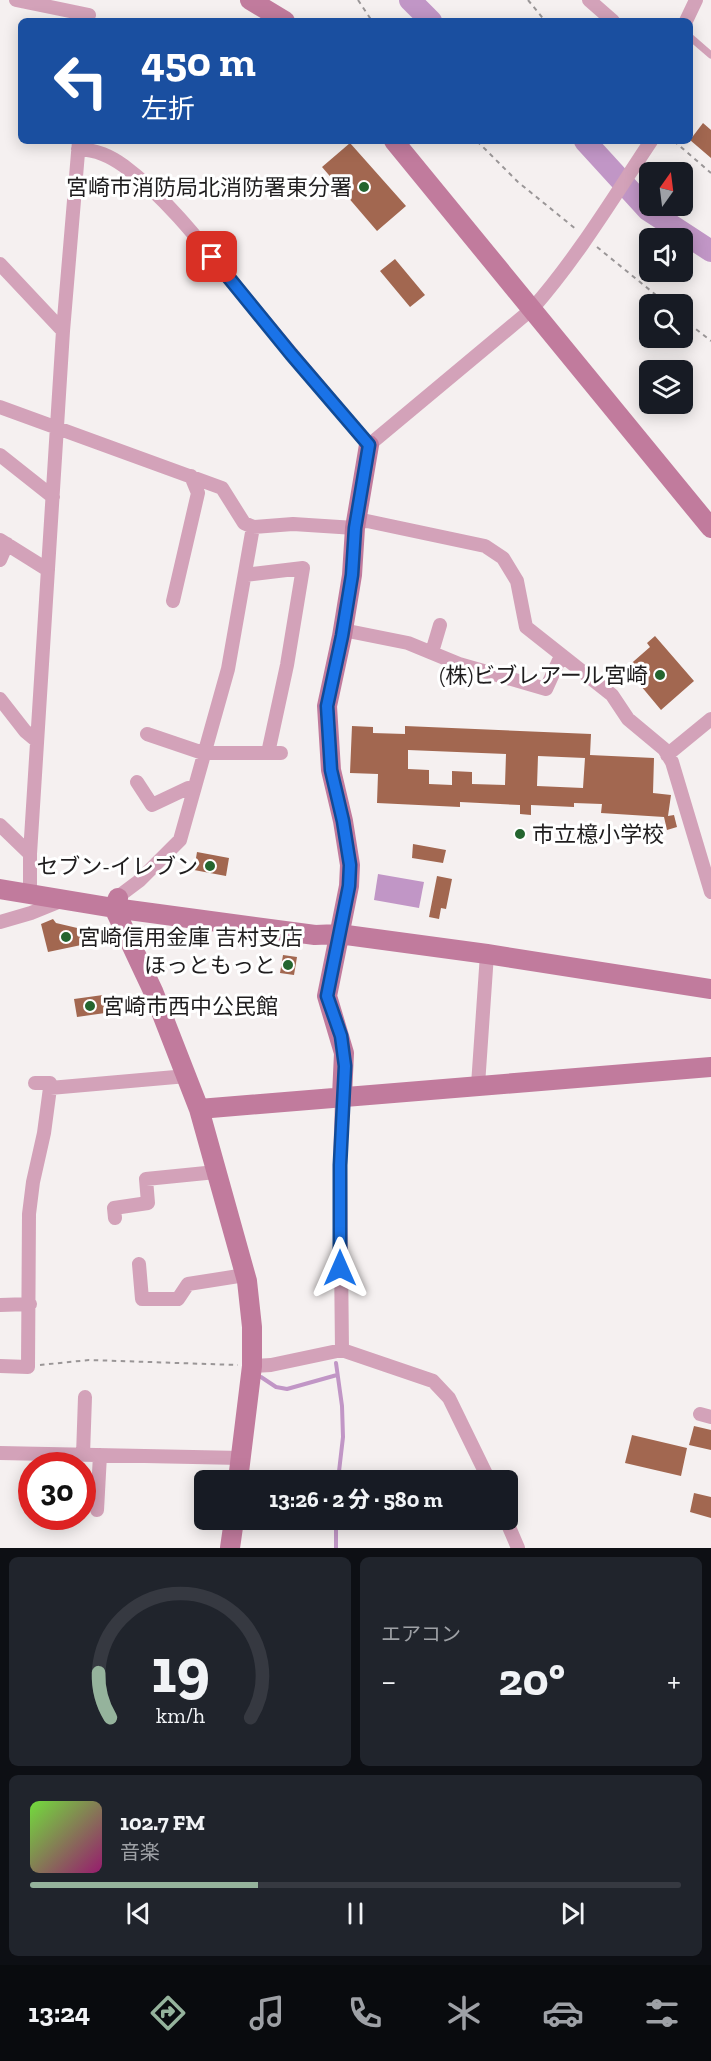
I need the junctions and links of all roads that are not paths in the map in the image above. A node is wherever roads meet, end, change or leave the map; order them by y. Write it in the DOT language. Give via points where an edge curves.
graph roads {
  1 [pos="16,0"];
  2 [pos="91,0"];
  3 [pos="250,0"];
  4 [pos="589,0"];
  5 [pos="696,0"];
  6 [pos="89,18"];
  7 [pos="280,18"];
  8 [pos="610,18"];
  9 [pos="687,18"];
  10 [pos="693,40"];
  11 [pos="711,55"];
  12 [pos="396,144"];
  13 [pos="649,144"];
  14 [pos="79,145"];
  15 [pos="0,264"];
  16 [pos="532,309"];
  17 [pos="63,332"];
  18 [pos="0,407"];
  19 [pos="57,427"];
  20 [pos="369,445"];
  21 [pos="0,455"];
  22 [pos="191,476"];
  23 [pos="53,497"];
  24 [pos="355,525"];
  25 [pos="253,528"];
  26 [pos="711,528"];
  27 [pos="3,542"];
  28 [pos="0,560"];
  29 [pos="48,570"];
  30 [pos="245,575"];
  31 [pos="173,601"];
  32 [pos="440,625"];
  33 [pos="343,630"];
  34 [pos="432,652"];
  35 [pos="561,656"];
  36 [pos="0,699"];
  37 [pos="711,719"];
  38 [pos="147,734"];
  39 [pos="37,741"];
  40 [pos="203,753"];
  41 [pos="667,755"];
  42 [pos="137,782"];
  43 [pos="193,788"];
  44 [pos="0,825"];
  45 [pos="30,854"];
  46 [pos="0,878"];
  47 [pos="31,888"];
  48 [pos="0,890"];
  49 [pos="711,892"];
  50 [pos="64,899"];
  51 [pos="117,902"];
  52 [pos="0,922"];
  53 [pos="339,934"];
  54 [pos="487,954"];
  55 [pos="711,989"];
  56 [pos="711,1067"];
  57 [pos="186,1076"];
  58 [pos="35,1083"];
  59 [pos="478,1085"];
  60 [pos="50,1088"];
  61 [pos="342,1096"];
  62 [pos="199,1109"];
  63 [pos="216,1172"];
  64 [pos="114,1218"];
  65 [pos="139,1264"];
  66 [pos="245,1275"];
  67 [pos="30,1304"];
  68 [pos="0,1305"];
  69 [pos="342,1350"];
  70 [pos="0,1366"];
  71 [pos="252,1366"];
  72 [pos="85,1397"];
  73 [pos="83,1452"];
  74 [pos="0,1453"];
  75 [pos="18,1453"];
  76 [pos="99,1455"];
  77 [pos="241,1458"];
  78 [pos="239,1470"];
  79 [pos="484,1470"];
  80 [pos="97,1510"];
  81 [pos="233,1530"];
  82 [pos="510,1530"];
  83 [pos="230,1548"];
  84 [pos="518,1548"];
  1 -- 6 [label="street"];
  2 -- 6 [label="street"];
  3 -- 7 [label="street"];
  4 -- 8 [label="street"];
  5 -- 9 [label="street"];
  10 -- 11 [label="lane"];
  12 -- 16 [label="street"];
  13 -- 16 [label="street"];
  14 -- 17 [label="street"];
  14 -- 20 [label="street" via="108,155 151,189"];
  15 -- 17 [label="street"];
  16 -- 20 [label="street"];
  16 -- 26 [label="street"];
  17 -- 19 [label="street"];
  18 -- 19 [label="street"];
  19 -- 22 [label="street"];
  19 -- 23 [label="street"];
  20 -- 24 [label="street"];
  21 -- 23 [label="street"];
  22 -- 25 [label="street" via="222,488 244,523"];
  22 -- 31 [label="street" via="198,493"];
  23 -- 29 [label="street"];
  24 -- 25 [label="street"];
  24 -- 33 [label="street"];
  24 -- 35 [label="street" via="367,521 485,546 504,558 517,581 526,627"];
  25 -- 30 [label="street"];
  27 -- 28 [label="street"];
  27 -- 29 [label="street"];
  29 -- 39 [label="street"];
  30 -- 40 [label="street" via="228,669"];
  30 -- 40 [label="street" via="303,568 274,753"];
  32 -- 34 [label="street"];
  33 -- 34 [label="street"];
  33 -- 53 [label="street" via="327,706 331,770 350,865"];
  34 -- 35 [label="street" via="459,664 546,689"];
  35 -- 41 [label="street" via="612,695 628,719"];
  36 -- 39 [label="street"];
  37 -- 41 [label="street"];
  38 -- 40 [label="street"];
  39 -- 45 [label="street"];
  40 -- 43 [label="street"];
  41 -- 49 [label="street"];
  42 -- 43 [label="street" via="152,805"];
  43 -- 51 [label="street" via="180,840"];
  44 -- 45 [label="street"];
  45 -- 47 [label="street"];
  46 -- 47 [label="street"];
  47 -- 48 [label="street"];
  47 -- 50 [label="street"];
  47 -- 51 [label="street"];
  50 -- 51 [label="street"];
  50 -- 52 [label="street"];
  51 -- 53 [label="street" via="318,927"];
  51 -- 57 [label="street"];
  53 -- 54 [label="street"];
  53 -- 61 [label="street" via="327,996 344,1053"];
  54 -- 55 [label="street"];
  54 -- 59 [label="street"];
  56 -- 59 [label="street"];
  57 -- 60 [label="street"];
  57 -- 62 [label="street"];
  58 -- 60 [label="street" via="50,1083"];
  59 -- 61 [label="street"];
  60 -- 67 [label="street" via="29,1214"];
  61 -- 62 [label="street"];
  61 -- 69 [label="street"];
  62 -- 63 [label="street"];
  63 -- 64 [label="street" via="146,1179 148,1203 114,1208"];
  63 -- 66 [label="street"];
  65 -- 66 [label="street" via="142,1299 178,1299 188,1284"];
  66 -- 71 [label="street"];
  67 -- 68 [label="street"];
  67 -- 70 [label="street" via="28,1367"];
  69 -- 71 [label="street"];
  69 -- 79 [label="street" via="438,1385 449,1398"];
  71 -- 77 [label="street"];
  72 -- 73 [label="street"];
  74 -- 75 [label="street"];
  76 -- 77 [label="street"];
  76 -- 80 [label="street"];
  77 -- 78 [label="street"];
  81 -- 83 [label="street"];
  82 -- 84 [label="street"];
}
